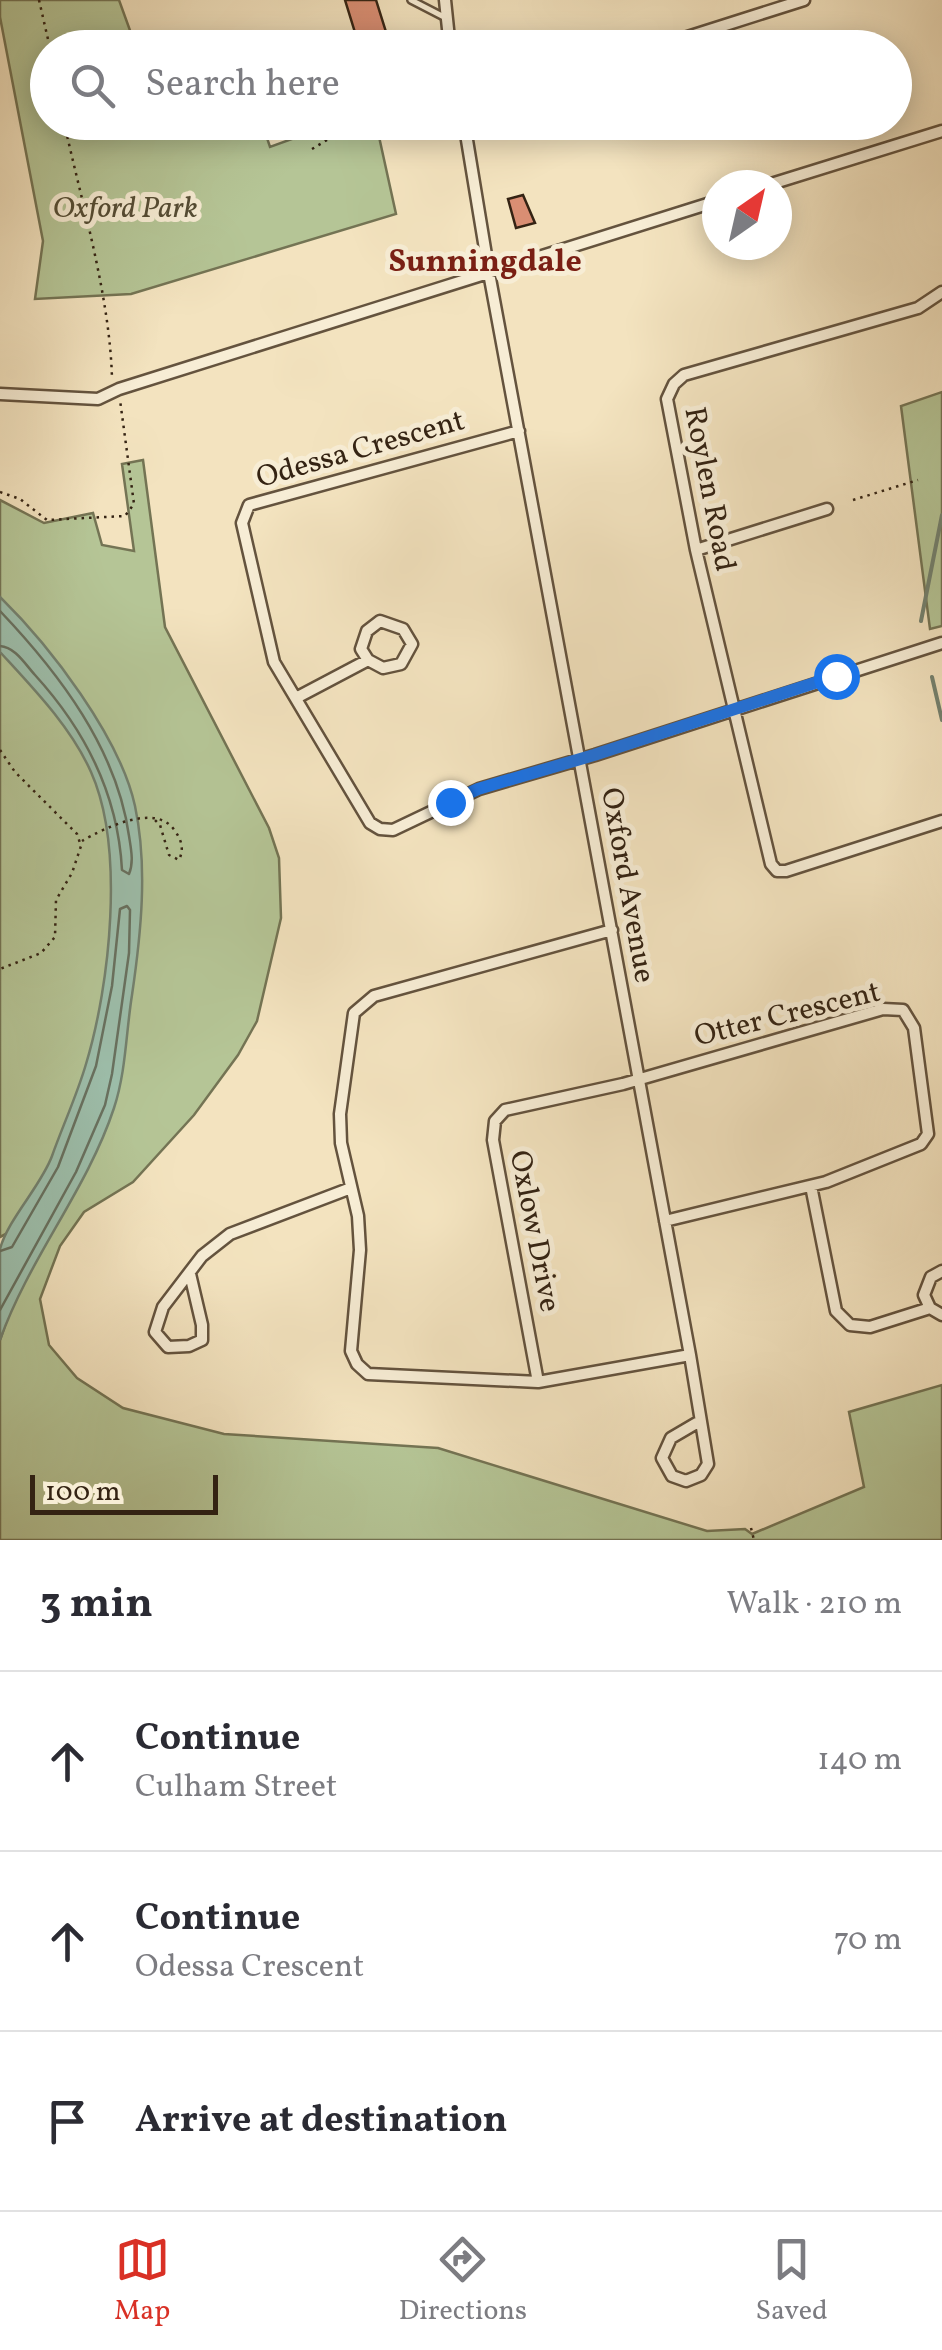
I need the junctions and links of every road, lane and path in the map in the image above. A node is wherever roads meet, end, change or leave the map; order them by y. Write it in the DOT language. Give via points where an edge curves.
graph roads {
  1 [pos="40,0"];
  2 [pos="411,0"];
  3 [pos="445,0"];
  4 [pos="804,0"];
  5 [pos="445,18"];
  6 [pos="46,30"];
  7 [pos="447,30"];
  8 [pos="709,30"];
  9 [pos="942,131"];
  10 [pos="68,140"];
  11 [pos="328,140"];
  12 [pos="467,140"];
  13 [pos="312,150"];
  14 [pos="792,178"];
  15 [pos="702,206"];
  16 [pos="489,273"];
  17 [pos="942,292"];
  18 [pos="119,389"];
  19 [pos="0,394"];
  20 [pos="519,431"];
  21 [pos="918,480"];
  22 [pos="0,492"];
  23 [pos="853,500"];
  24 [pos="827,509"];
  25 [pos="696,550"];
  26 [pos="942,643"];
  27 [pos="368,660"];
  28 [pos="296,698"];
  29 [pos="736,708"];
  30 [pos="0,750"];
  31 [pos="580,759"];
  32 [pos="154,818"];
  33 [pos="939,822"];
  34 [pos="81,841"];
  35 [pos="612,930"];
  36 [pos="0,969"];
  37 [pos="639,1080"];
  38 [pos="810,1186"];
  39 [pos="351,1188"];
  40 [pos="666,1221"];
  41 [pos="942,1271"];
  42 [pos="190,1274"];
  43 [pos="930,1308"];
  44 [pos="942,1315"];
  45 [pos="690,1356"];
  46 [pos="538,1382"];
  47 [pos="700,1420"];
  48 [pos="751,1528"];
  49 [pos="754,1540"];
  1 -- 6 [label="path"];
  2 -- 5 [label="lane"];
  3 -- 5 [label="street"];
  4 -- 8 [label="street"];
  5 -- 7 [label="street"];
  9 -- 14 [label="street"];
  10 -- 18 [label="path" via="111,377"];
  11 -- 13 [label="path"];
  12 -- 16 [label="street, Oxford Avenue"];
  15 -- 16 [label="street"];
  16 -- 18 [label="street"];
  16 -- 20 [label="street, Oxford Avenue"];
  17 -- 25 [label="street, Roylen Road" via="918,308 684,375 674,384 666,399"];
  18 -- 19 [label="street" via="98,399"];
  18 -- 22 [label="path" via="134,504 125,516 47,520"];
  20 -- 28 [label="street, Odessa Crescent" via="249,505 242,523 274,662"];
  20 -- 31 [label="street, Oxford Avenue"];
  21 -- 23 [label="path"];
  24 -- 25 [label="street"];
  25 -- 29 [label="street, Roylen Road"];
  26 -- 29 [label="street"];
  27 -- 27 [label="street" via="383,668 402,664 412,644 403,629 380,621 367,631 361,649"];
  27 -- 28 [label="street"];
  28 -- 31 [label="street, Odessa Crescent" via="370,823 380,829 392,830 478,789"];
  29 -- 31 [label="street"];
  29 -- 33 [label="street, Roylen Road" via="766,854 777,871"];
  30 -- 34 [label="path"];
  31 -- 35 [label="street, Oxford Avenue"];
  32 -- 32 [label="path" via="172,825 180,838 179,860 169,855"];
  32 -- 34 [label="path" via="105,827"];
  34 -- 36 [label="path" via="56,900 55,937 41,953"];
  35 -- 37 [label="street, Oxford Avenue"];
  35 -- 39 [label="street" via="374,996 354,1014 340,1114"];
  37 -- 38 [label="street, Otter Crescent" via="882,1009 903,1010 914,1028 928,1134 921,1144"];
  37 -- 40 [label="street, Oxford Avenue"];
  37 -- 46 [label="street, Oxlow Drive" via="518,1105 495,1120 492,1140"];
  38 -- 40 [label="street, Otter Crescent"];
  38 -- 43 [label="street" via="836,1310 850,1325 870,1327"];
  39 -- 42 [label="street" via="230,1234"];
  39 -- 46 [label="street" via="360,1250 351,1337 356,1364 368,1374"];
  40 -- 45 [label="street, Oxford Avenue"];
  41 -- 43 [label="street" via="924,1287"];
  42 -- 42 [label="street" via="163,1307 155,1332 168,1346 202,1340"];
  43 -- 44 [label="street"];
  45 -- 46 [label="street"];
  45 -- 47 [label="street, Oxford Avenue"];
  47 -- 47 [label="street, Oxford Avenue" via="671,1438 662,1458 672,1476 686,1481 708,1464"];
  48 -- 49 [label="path"];
}
